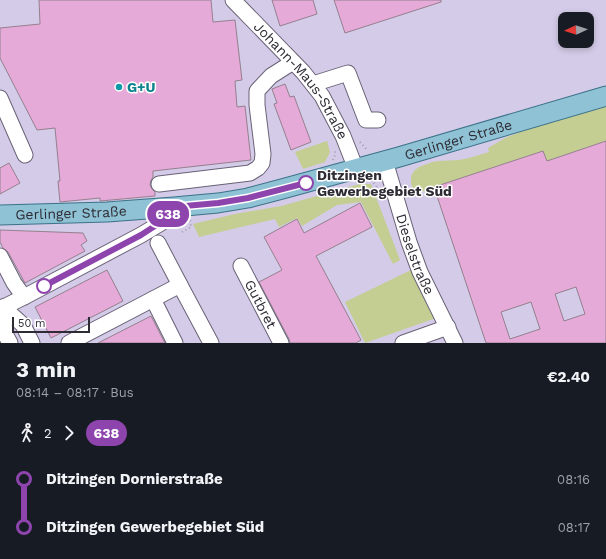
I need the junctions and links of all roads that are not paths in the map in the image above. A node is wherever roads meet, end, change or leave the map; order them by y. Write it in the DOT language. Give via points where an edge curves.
graph roads {
  1 [pos="233,0"];
  2 [pos="293,62"];
  3 [pos="313,84"];
  4 [pos="606,96"];
  5 [pos="0,98"];
  6 [pos="378,120"];
  7 [pos="25,155"];
  8 [pos="385,161"];
  9 [pos="356,169"];
  10 [pos="159,184"];
  11 [pos="174,207"];
  12 [pos="0,215"];
  13 [pos="158,243"];
  14 [pos="0,256"];
  15 [pos="241,266"];
  16 [pos="180,285"];
  17 [pos="24,297"];
  18 [pos="153,299"];
  19 [pos="1,308"];
  20 [pos="448,327"];
  21 [pos="10,343"];
  22 [pos="32,343"];
  23 [pos="69,343"];
  24 [pos="175,343"];
  25 [pos="211,343"];
  26 [pos="281,343"];
  27 [pos="403,343"];
  28 [pos="455,343"];
  1 -- 2 [label="street, Johann-Maus-Straße"];
  2 -- 3 [label="street, Johann-Maus-Straße"];
  2 -- 10 [label="street" via="271,76 257,91 263,154 262,163 258,168 250,173"];
  3 -- 6 [label="street" via="348,73 366,120"];
  3 -- 9 [label="street, Johann-Maus-Straße" via="338,126"];
  4 -- 8 [label="main road, Gerlinger Straße"];
  5 -- 7 [label="street"];
  8 -- 9 [label="main road, Gerlinger Straße"];
  8 -- 20 [label="street, Dieselstraße" via="409,242 423,278"];
  9 -- 11 [label="main road, Gerlinger Straße" via="248,198"];
  11 -- 12 [label="main road, Gerlinger Straße"];
  11 -- 17 [label="street" via="161,222 141,235"];
  13 -- 16 [label="street"];
  14 -- 17 [label="street"];
  15 -- 26 [label="street, Gutbret"];
  16 -- 18 [label="street"];
  16 -- 25 [label="street"];
  17 -- 19 [label="street"];
  18 -- 23 [label="street"];
  18 -- 24 [label="street"];
  19 -- 21 [label="street" via="5,334"];
  19 -- 22 [label="street" via="23,325"];
  20 -- 27 [label="street"];
  20 -- 28 [label="street, Dieselstraße"];
}
